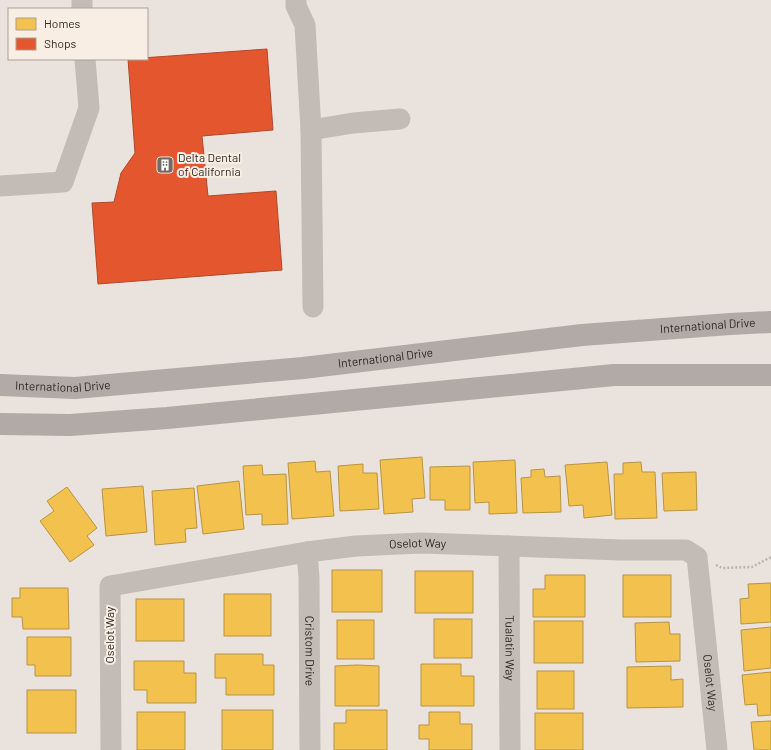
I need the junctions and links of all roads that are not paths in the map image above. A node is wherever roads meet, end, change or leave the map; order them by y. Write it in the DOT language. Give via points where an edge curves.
graph roads {
  1 [pos="296,0"];
  2 [pos="86,60"];
  3 [pos="400,118"];
  4 [pos="311,130"];
  5 [pos="0,186"];
  6 [pos="313,307"];
  7 [pos="771,322"];
  8 [pos="771,375"];
  9 [pos="0,385"];
  10 [pos="0,424"];
  11 [pos="509,546"];
  12 [pos="307,552"];
  13 [pos="111,750"];
  14 [pos="310,750"];
  15 [pos="510,750"];
  16 [pos="717,750"];
  1 -- 4 [label="street" via="296,6 305,25"];
  2 -- 5 [label="street" via="88,108 63,182"];
  3 -- 4 [label="street"];
  4 -- 6 [label="street"];
  7 -- 9 [label="main road, International Drive" via="582,335 303,368 82,387"];
  8 -- 10 [label="main road" via="614,375 167,418 70,425"];
  11 -- 12 [label="street, Oselot Way" via="421,543 356,546"];
  11 -- 15 [label="street, Tualatin Way"];
  11 -- 16 [label="street, Oselot Way" via="686,550 697,557"];
  12 -- 13 [label="street, Oselot Way" via="110,586"];
  12 -- 14 [label="street, Cristom Drive"];
}
